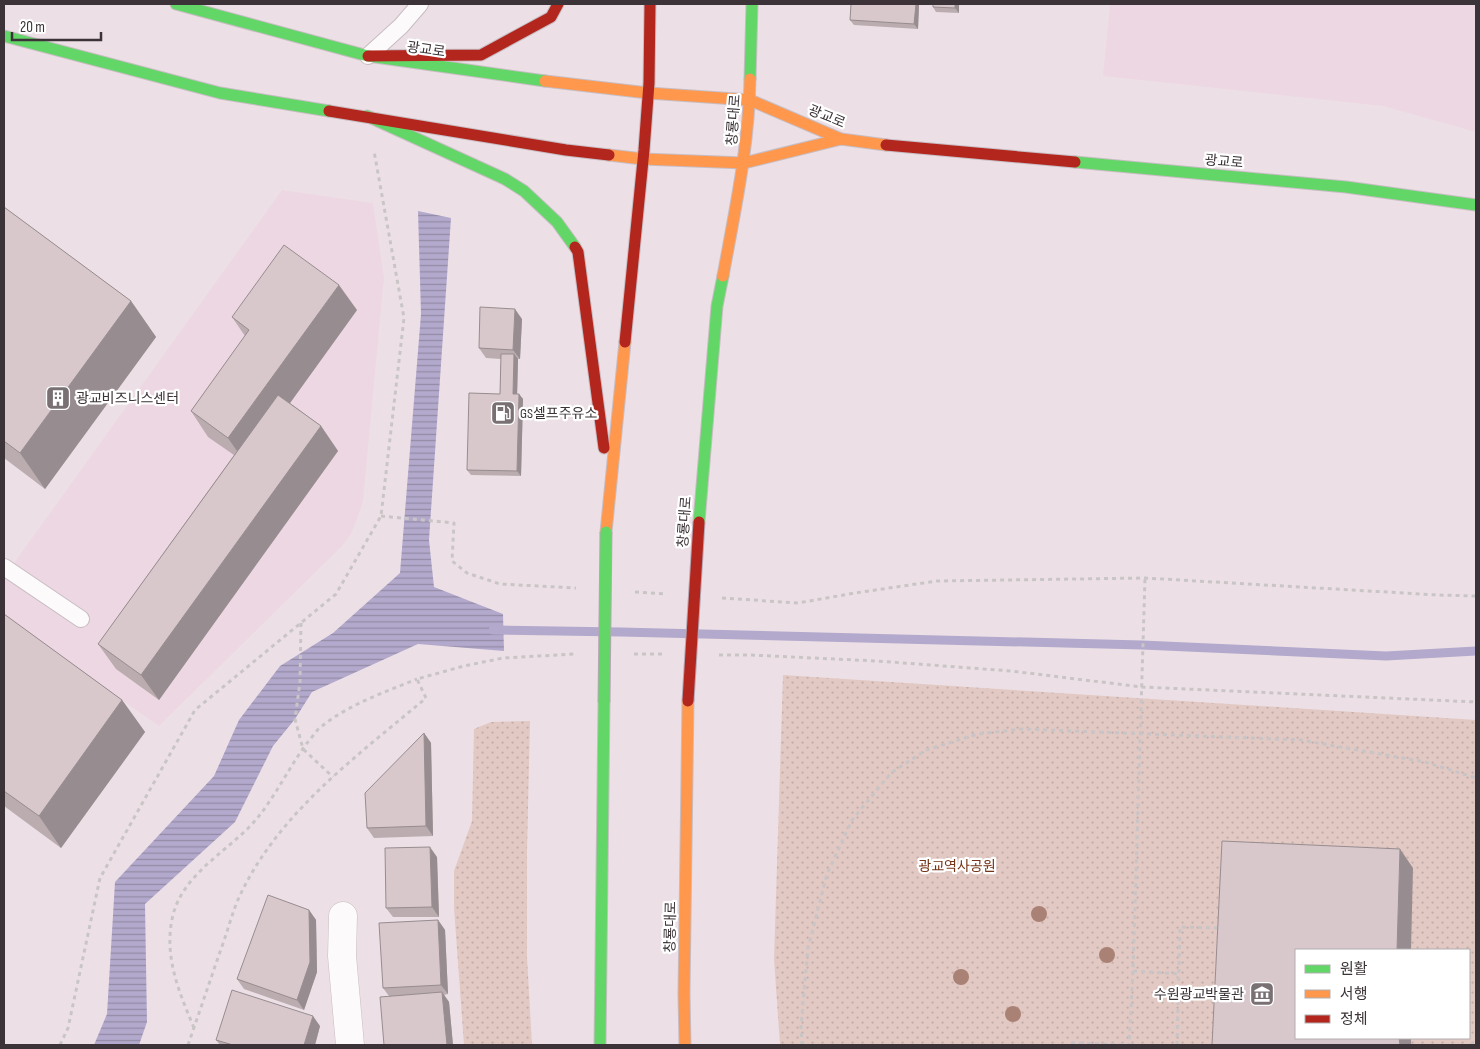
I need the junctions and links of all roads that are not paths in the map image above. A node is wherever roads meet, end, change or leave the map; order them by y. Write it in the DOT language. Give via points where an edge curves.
graph roads {
  1 [pos="176,4"];
  2 [pos="420,4"];
  3 [pos="558,4"];
  4 [pos="650,4"];
  5 [pos="752,4"];
  6 [pos="4,36"];
  7 [pos="368,56"];
  8 [pos="648,93"];
  9 [pos="750,100"];
  10 [pos="367,116"];
  11 [pos="841,139"];
  12 [pos="643,159"];
  13 [pos="744,163"];
  14 [pos="1476,205"];
  15 [pos="609,492"];
  16 [pos="4,567"];
  17 [pos="81,619"];
  18 [pos="343,916"];
  19 [pos="350,1045"];
  20 [pos="600,1045"];
  21 [pos="685,1045"];
  1 -- 7 [label="main road, 광교로"];
  2 -- 7 [label="lane"];
  3 -- 7 [label="main road" via="551,17 482,55"];
  4 -- 8 [label="main road"];
  5 -- 9 [label="main road, 창룡대로"];
  6 -- 10 [label="main road" via="220,93"];
  7 -- 8 [label="main road, 광교로"];
  8 -- 9 [label="main road, 광교로"];
  8 -- 12 [label="main road"];
  9 -- 11 [label="main road, 광교로"];
  9 -- 13 [label="main road, 창룡대로"];
  10 -- 12 [label="main road" via="566,150"];
  10 -- 15 [label="main road" via="505,179 524,191 557,222 578,252"];
  11 -- 13 [label="main road"];
  11 -- 14 [label="main road, 광교로" via="1346,187"];
  12 -- 13 [label="main road"];
  12 -- 15 [label="main road"];
  13 -- 21 [label="main road, 창룡대로, bridge" via="717,306 699,522 688,701"];
  15 -- 20 [label="main road, bridge"];
  16 -- 17 [label="lane"];
  18 -- 19 [label="street" via="342,956"];
}
